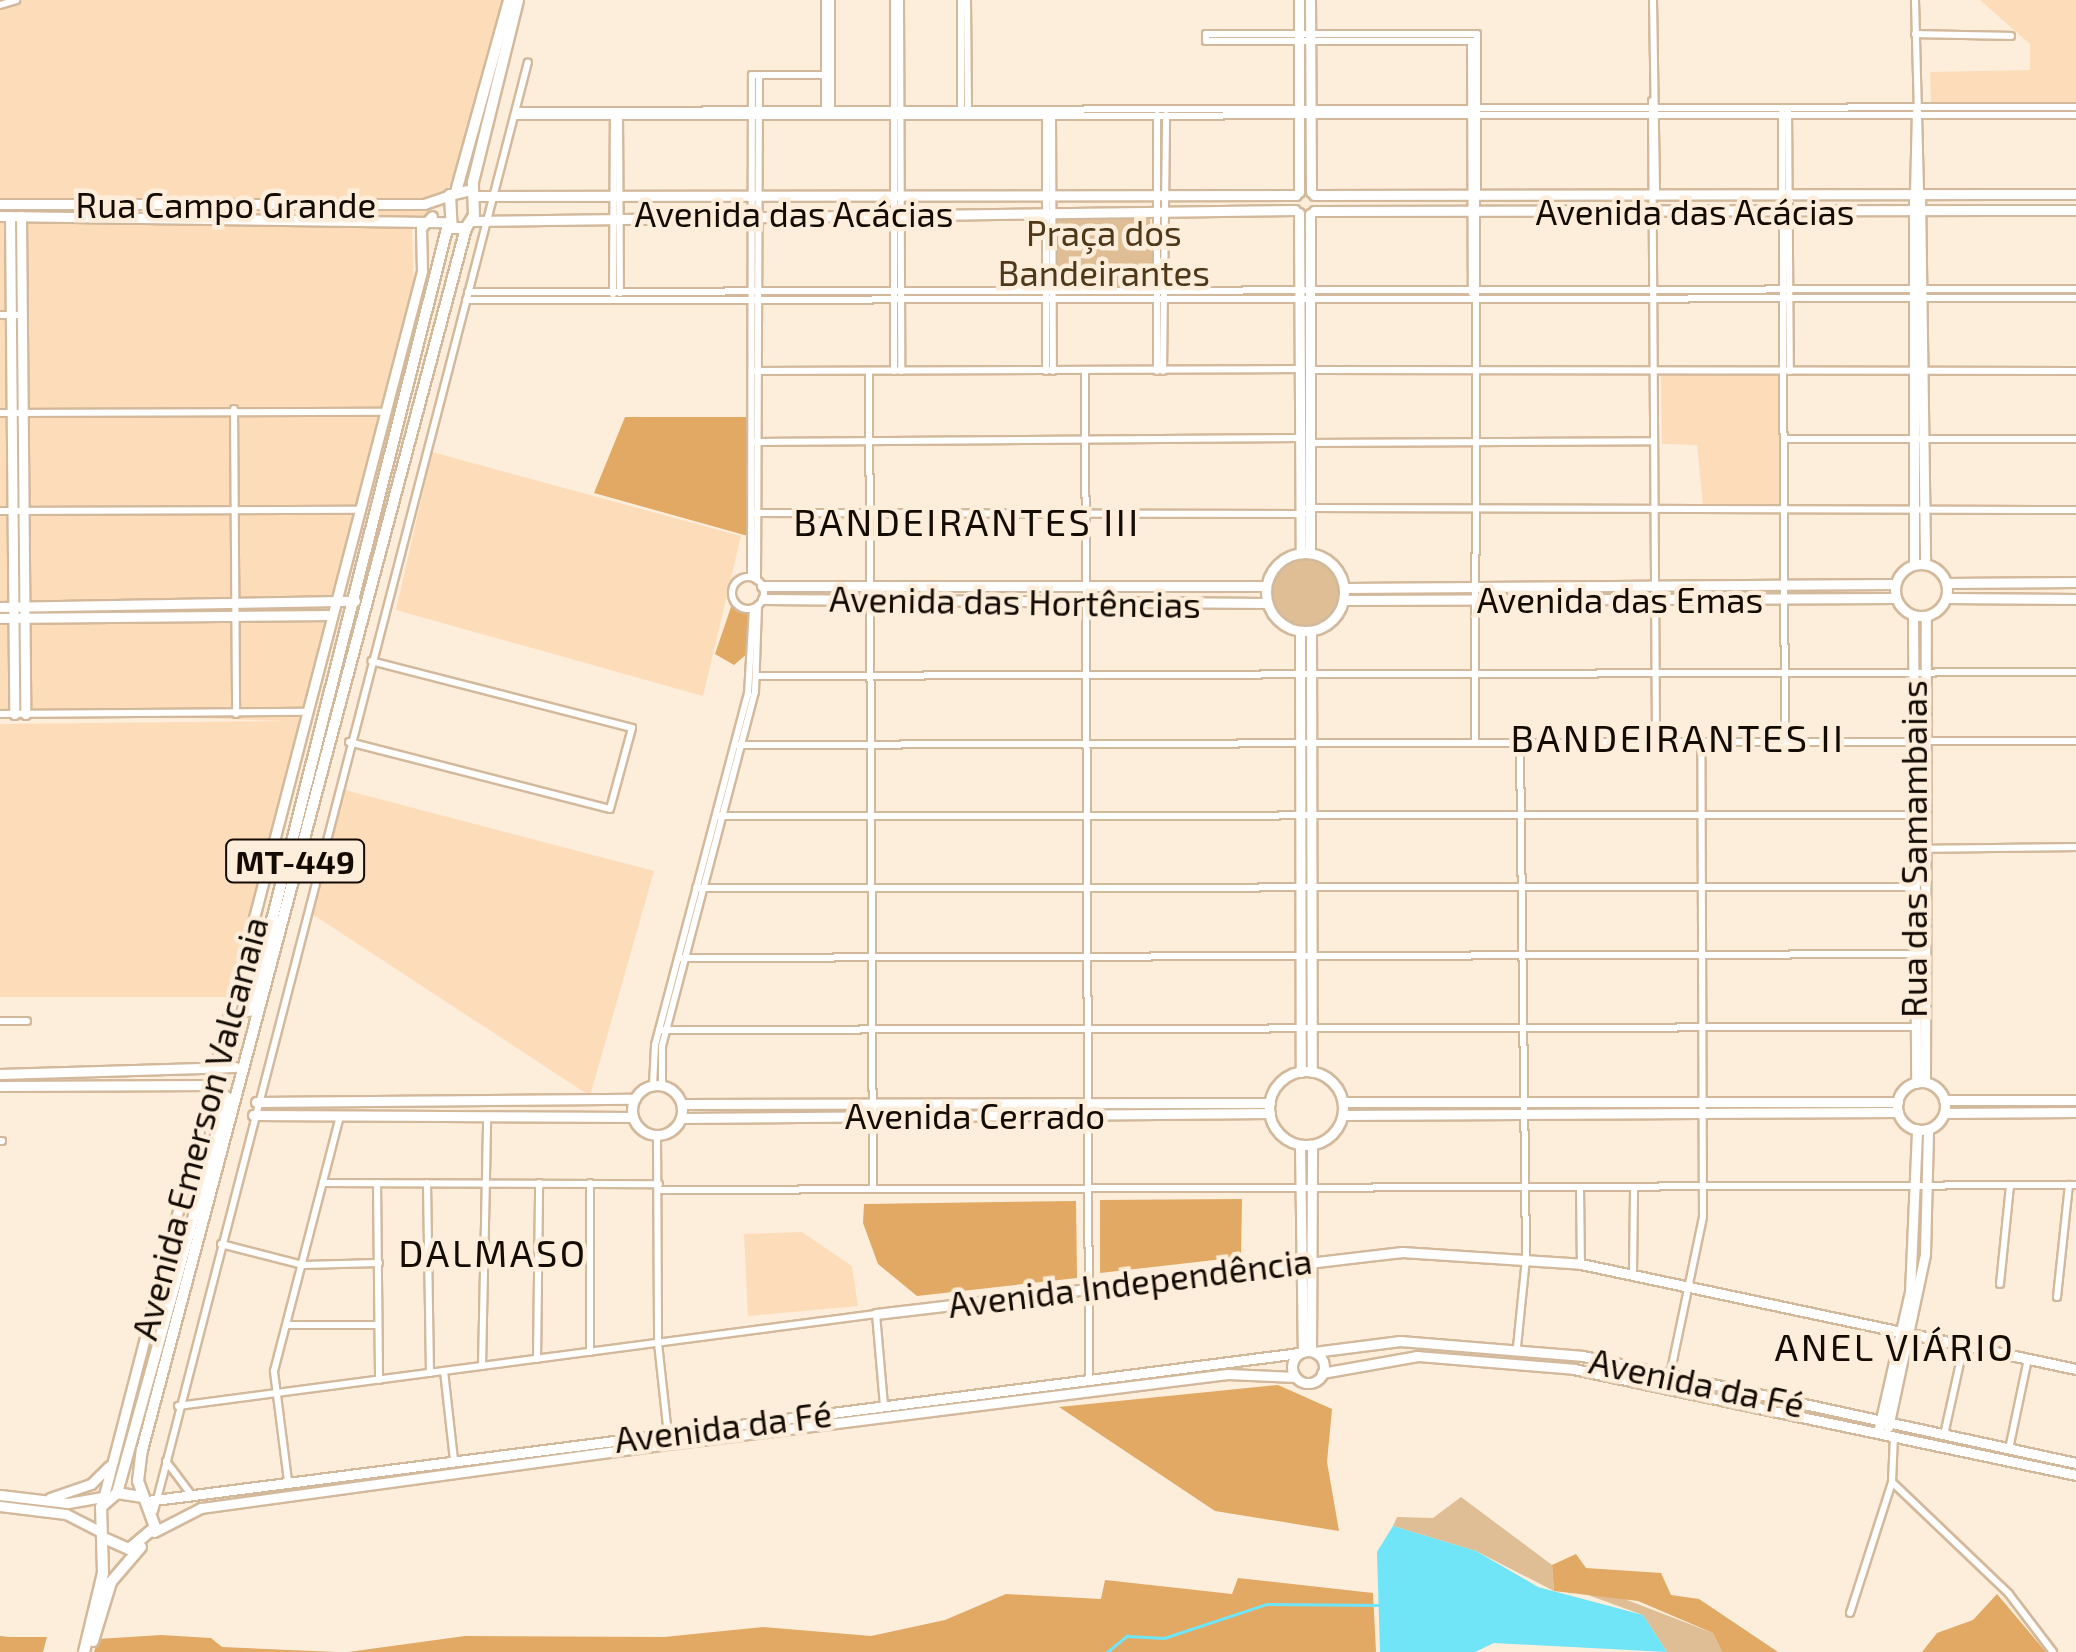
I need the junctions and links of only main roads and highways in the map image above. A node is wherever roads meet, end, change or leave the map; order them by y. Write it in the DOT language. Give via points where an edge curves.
graph roads {
  1 [pos="509,0"];
  2 [pos="518,0"];
  3 [pos="453,191"];
  4 [pos="474,193"];
  5 [pos="447,223"];
  6 [pos="470,225"];
  7 [pos="109,1498"];
  8 [pos="150,1502"];
  9 [pos="102,1535"];
  10 [pos="143,1544"];
  11 [pos="87,1652"];
  1 -- 3 [label="main road, MT-449"];
  2 -- 4 [label="main road, MT-449"];
  3 -- 4 [label="main road"];
  3 -- 5 [label="main road, MT-449"];
  4 -- 6 [label="main road, MT-449"];
  5 -- 6 [label="main road"];
  5 -- 7 [label="main road, MT-449" via="235,1068"];
  6 -- 8 [label="main road, MT-449" via="142,1450"];
  7 -- 8 [label="main road"];
  7 -- 9 [label="main road, MT-449"];
  8 -- 10 [label="main road, MT-449" via="152,1534"];
  9 -- 10 [label="main road" via="122,1549"];
  9 -- 11 [label="main road, MT-449"];
  10 -- 11 [label="main road, MT-449" via="112,1582"];
}
